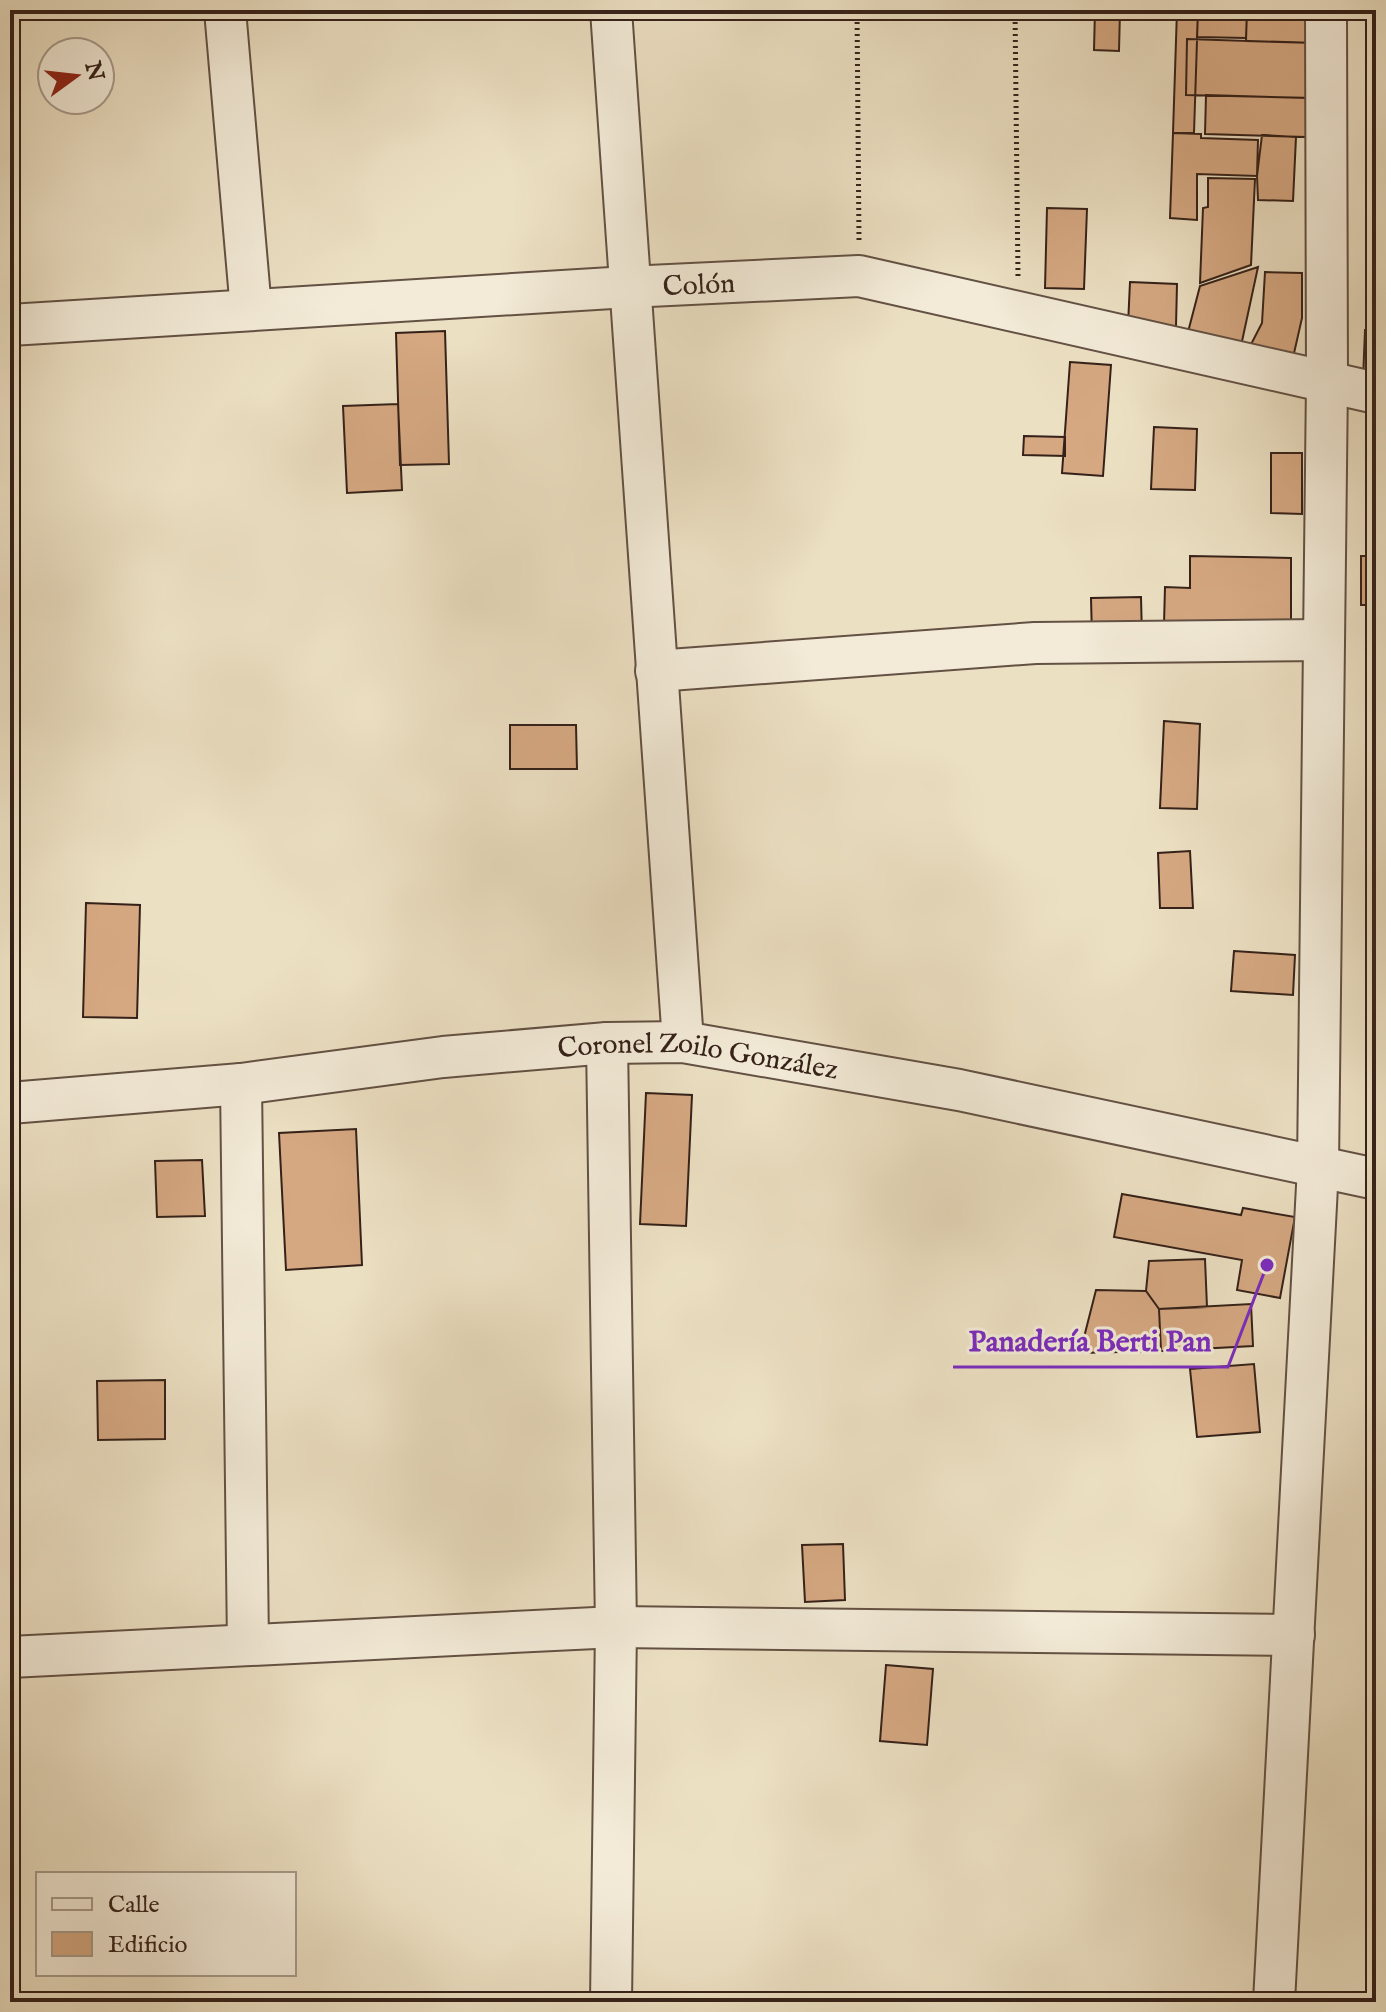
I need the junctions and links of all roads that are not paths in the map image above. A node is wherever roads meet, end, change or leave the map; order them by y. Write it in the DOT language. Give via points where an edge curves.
graph roads {
  1 [pos="225,10"];
  2 [pos="611,10"];
  3 [pos="1326,10"];
  4 [pos="628,287"];
  5 [pos="251,310"];
  6 [pos="10,325"];
  7 [pos="1327,381"];
  8 [pos="1376,393"];
  9 [pos="1323,640"];
  10 [pos="656,671"];
  11 [pos="683,1042"];
  12 [pos="607,1043"];
  13 [pos="241,1084"];
  14 [pos="10,1103"];
  15 [pos="1318,1167"];
  16 [pos="1376,1179"];
  17 [pos="616,1627"];
  18 [pos="1294,1635"];
  19 [pos="248,1645"];
  20 [pos="10,1657"];
  21 [pos="611,2002"];
  22 [pos="1274,2002"];
  1 -- 5 [label="street"];
  2 -- 4 [label="street"];
  3 -- 7 [label="street"];
  4 -- 5 [label="street, Colón"];
  4 -- 7 [label="street, Colón" via="859,276"];
  4 -- 10 [label="street"];
  5 -- 6 [label="street, Colón"];
  7 -- 8 [label="street, Colón"];
  7 -- 9 [label="street"];
  9 -- 10 [label="street" via="1035,643"];
  9 -- 15 [label="street"];
  10 -- 11 [label="street"];
  11 -- 12 [label="street, Coronel Zoilo González"];
  11 -- 15 [label="street, Coronel Zoilo González" via="959,1090"];
  12 -- 13 [label="street, Coronel Zoilo González" via="443,1057"];
  12 -- 17 [label="street"];
  13 -- 14 [label="street, Coronel Zoilo González"];
  13 -- 19 [label="street"];
  15 -- 16 [label="street, Coronel Zoilo González"];
  15 -- 18 [label="street"];
  17 -- 18 [label="street"];
  17 -- 19 [label="street"];
  17 -- 21 [label="street"];
  18 -- 22 [label="street"];
  19 -- 20 [label="street"];
}
